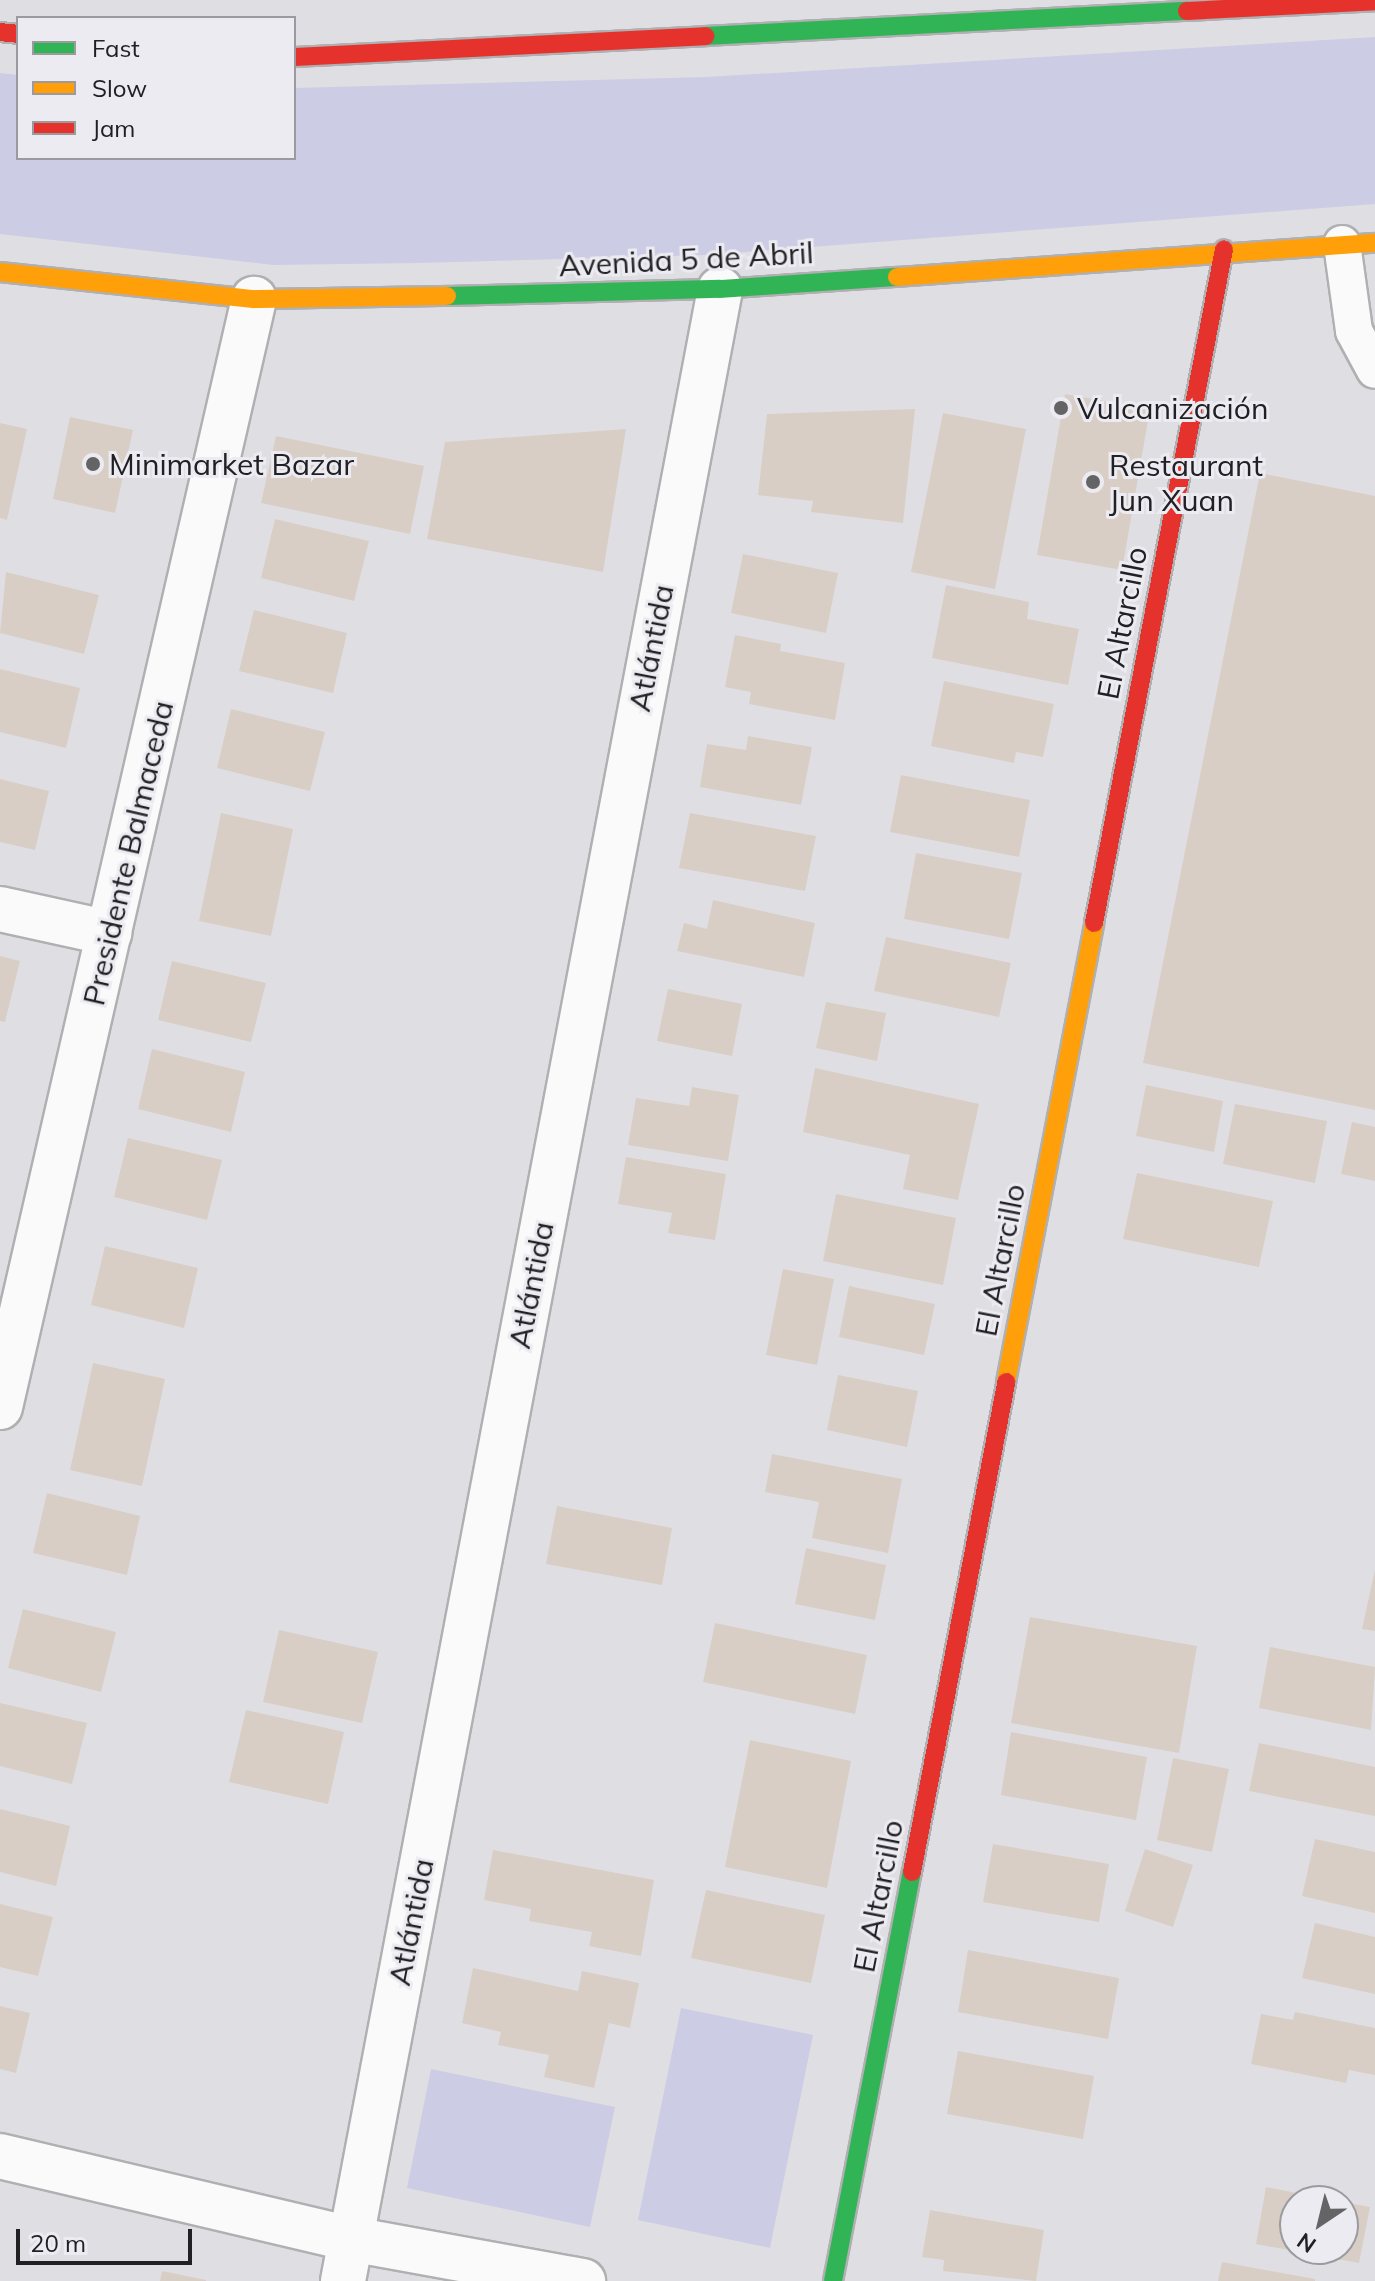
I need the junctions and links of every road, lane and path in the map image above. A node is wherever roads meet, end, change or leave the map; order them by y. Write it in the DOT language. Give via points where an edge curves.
graph roads {
  1 [pos="1375,1"];
  2 [pos="296,57"];
  3 [pos="1359,243"];
  4 [pos="1224,249"];
  5 [pos="0,272"];
  6 [pos="720,289"];
  7 [pos="254,299"];
  8 [pos="1375,370"];
  9 [pos="0,909"];
  10 [pos="109,933"];
  11 [pos="1,1396"];
  12 [pos="0,2156"];
  13 [pos="347,2260"];
  14 [pos="583,2281"];
  15 [pos="833,2281"];
  1 -- 2 [label="main road"];
  3 -- 4 [label="main road, Avenida 5 de Abril"];
  3 -- 8 [label="lane" via="1354,331"];
  4 -- 6 [label="main road, Avenida 5 de Abril"];
  4 -- 15 [label="main road, El Altarcillo"];
  5 -- 7 [label="main road, Avenida 5 de Abril"];
  6 -- 7 [label="main road, Avenida 5 de Abril"];
  6 -- 13 [label="street, Atlántida"];
  7 -- 10 [label="street, Presidente Balmaceda"];
  9 -- 10 [label="street"];
  10 -- 11 [label="street, Presidente Balmaceda"];
  12 -- 13 [label="street"];
  13 -- 14 [label="street"];
}
